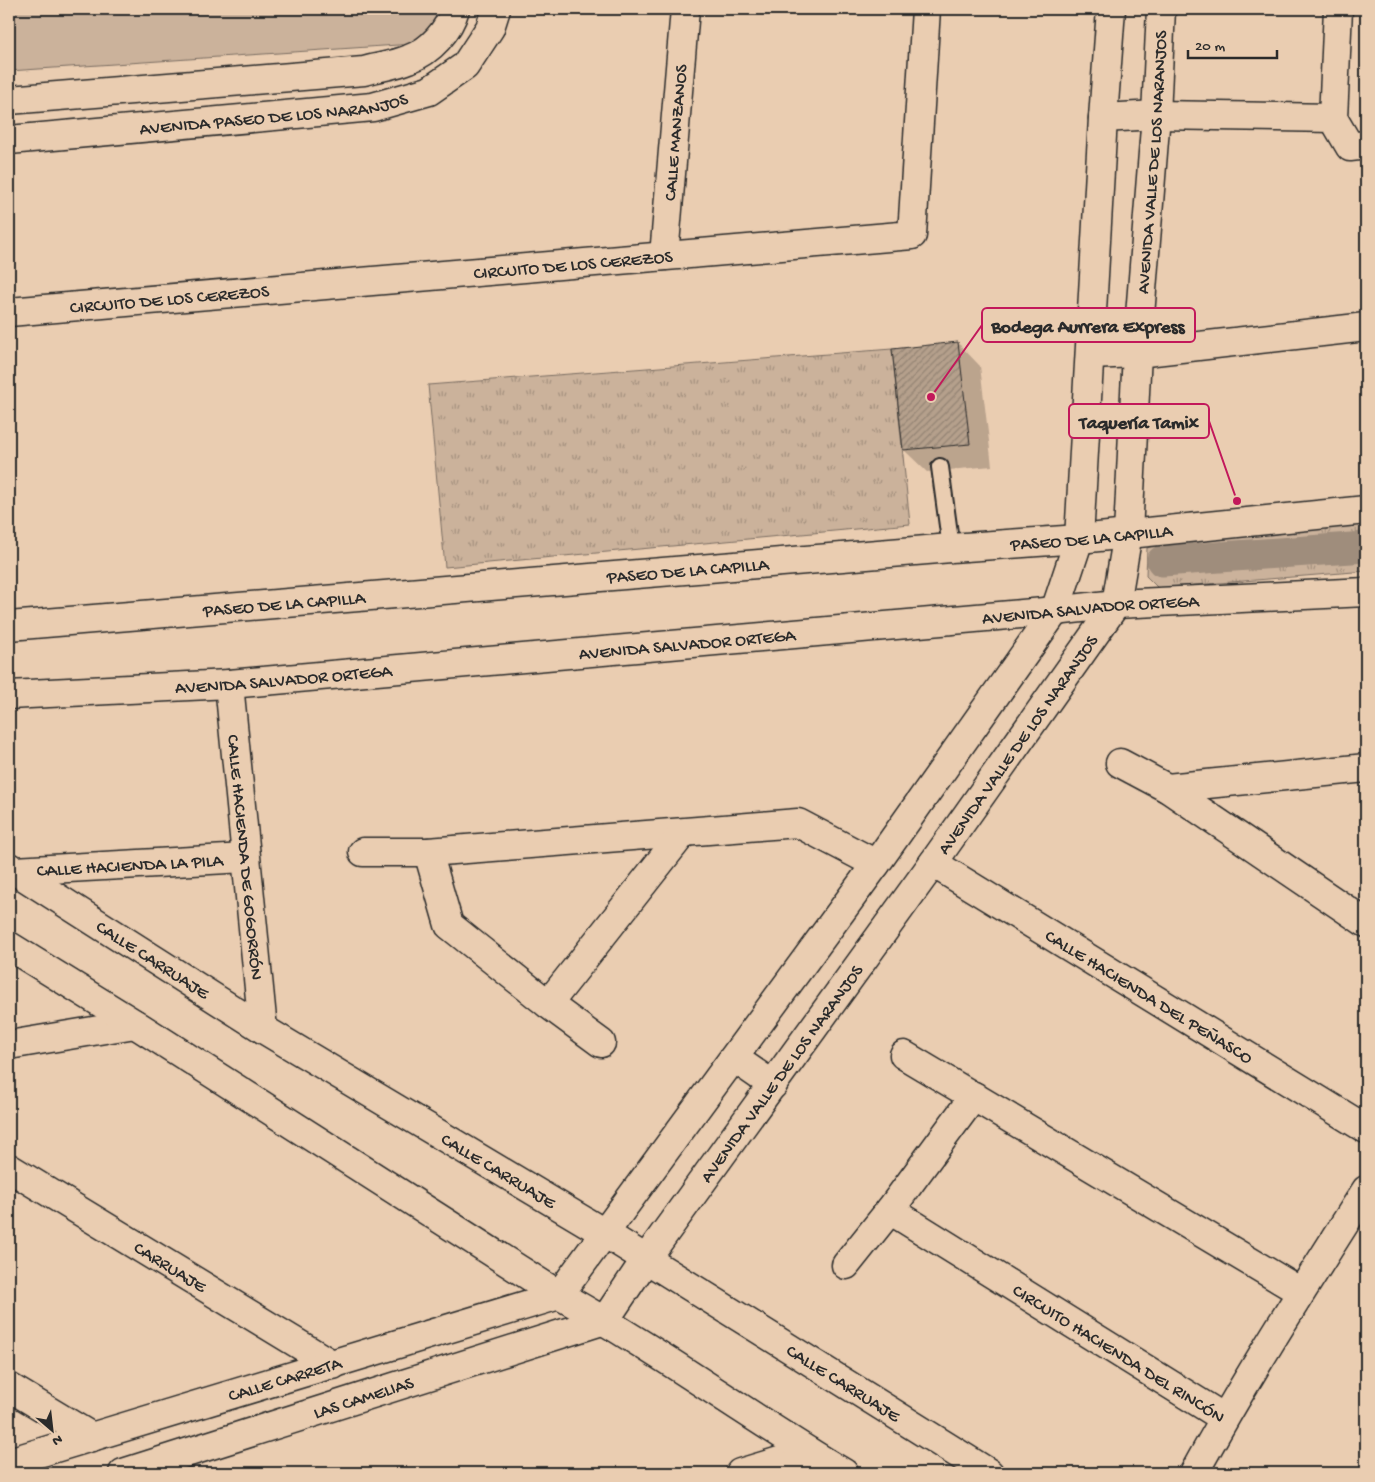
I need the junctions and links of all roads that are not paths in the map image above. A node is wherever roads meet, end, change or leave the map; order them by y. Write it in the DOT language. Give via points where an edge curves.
graph roads {
  1 [pos="455,9"];
  2 [pos="496,9"];
  3 [pos="684,9"];
  4 [pos="926,9"];
  5 [pos="1111,9"];
  6 [pos="1162,9"];
  7 [pos="1338,9"];
  8 [pos="9,100"];
  9 [pos="1156,115"];
  10 [pos="1103,118"];
  11 [pos="1333,118"];
  12 [pos="9,140"];
  13 [pos="1366,145"];
  14 [pos="664,256"];
  15 [pos="9,312"];
  16 [pos="1366,327"];
  17 [pos="1137,353"];
  18 [pos="1090,355"];
  19 [pos="940,467"];
  20 [pos="1366,510"];
  21 [pos="1128,533"];
  22 [pos="1079,539"];
  23 [pos="950,548"];
  24 [pos="1366,592"];
  25 [pos="1116,604"];
  26 [pos="1056,611"];
  27 [pos="9,626"];
  28 [pos="229,684"];
  29 [pos="9,696"];
  30 [pos="1120,763"];
  31 [pos="1366,768"];
  32 [pos="1168,788"];
  33 [pos="683,833"];
  34 [pos="363,852"];
  35 [pos="428,852"];
  36 [pos="245,858"];
  37 [pos="933,863"];
  38 [pos="876,864"];
  39 [pos="12,869"];
  40 [pos="1366,923"];
  41 [pos="9,946"];
  42 [pos="548,1004"];
  43 [pos="135,1024"];
  44 [pos="263,1029"];
  45 [pos="601,1043"];
  46 [pos="9,1045"];
  47 [pos="904,1055"];
  48 [pos="734,1058"];
  49 [pos="773,1084"];
  50 [pos="974,1096"];
  51 [pos="1366,1129"];
  52 [pos="9,1168"];
  53 [pos="1366,1190"];
  54 [pos="890,1210"];
  55 [pos="606,1234"];
  56 [pos="646,1259"];
  57 [pos="846,1264"];
  58 [pos="1301,1292"];
  59 [pos="559,1295"];
  60 [pos="605,1320"];
  61 [pos="333,1365"];
  62 [pos="9,1387"];
  63 [pos="1224,1418"];
  64 [pos="92,1437"];
  65 [pos="809,1452"];
  66 [pos="9,1462"];
  67 [pos="123,1473"];
  68 [pos="740,1473"];
  69 [pos="844,1473"];
  70 [pos="989,1473"];
  71 [pos="1194,1473"];
  1 -- 8 [label="street, AVENIDA PASEO DE LOS NARANJOS" via="452,20 435,43 411,59 364,71"];
  2 -- 12 [label="street, AVENIDA PASEO DE LOS NARANJOS" via="490,28 465,66 429,91 373,106"];
  3 -- 14 [label="street, CALLE MANZANOS"];
  4 -- 14 [label="street, CIRCUITO DE LOS CEREZOS" via="912,235"];
  5 -- 10 [label="street"];
  6 -- 9 [label="street, AVENIDA VALLE DE LOS NARANJOS"];
  7 -- 11 [label="street"];
  9 -- 10 [label="street"];
  9 -- 11 [label="street"];
  9 -- 17 [label="street, AVENIDA VALLE DE LOS NARANJOS"];
  10 -- 18 [label="street"];
  11 -- 13 [label="street" via="1350,147"];
  14 -- 15 [label="street, CIRCUITO DE LOS CEREZOS"];
  16 -- 17 [label="street"];
  17 -- 18 [label="street"];
  17 -- 21 [label="street, AVENIDA VALLE DE LOS NARANJOS"];
  18 -- 22 [label="street"];
  19 -- 23 [label="lane"];
  20 -- 21 [label="street, PASEO DE LA CAPILLA"];
  21 -- 22 [label="street, PASEO DE LA CAPILLA"];
  21 -- 25 [label="street, AVENIDA VALLE DE LOS NARANJOS"];
  22 -- 23 [label="street, PASEO DE LA CAPILLA"];
  22 -- 26 [label="street"];
  23 -- 27 [label="street, PASEO DE LA CAPILLA"];
  24 -- 25 [label="street, AVENIDA SALVADOR ORTEGA"];
  25 -- 26 [label="street, AVENIDA SALVADOR ORTEGA"];
  25 -- 37 [label="street, AVENIDA VALLE DE LOS NARANJOS"];
  26 -- 28 [label="street, AVENIDA SALVADOR ORTEGA"];
  26 -- 38 [label="street"];
  28 -- 29 [label="street, AVENIDA SALVADOR ORTEGA"];
  28 -- 36 [label="street, CALLE HACIENDA DE GOGORRÓN"];
  30 -- 32 [label="street"];
  31 -- 32 [label="street"];
  32 -- 40 [label="street"];
  33 -- 35 [label="street"];
  33 -- 38 [label="street" via="798,823"];
  33 -- 42 [label="street"];
  34 -- 35 [label="street"];
  35 -- 42 [label="street" via="449,925"];
  36 -- 39 [label="street, CALLE HACIENDA LA PILA"];
  36 -- 44 [label="street, CALLE HACIENDA DE GOGORRÓN"];
  37 -- 49 [label="street, AVENIDA VALLE DE LOS NARANJOS"];
  37 -- 51 [label="street, CALLE HACIENDA DEL PEÑASCO"];
  38 -- 48 [label="street"];
  39 -- 44 [label="street, CALLE CARRUAJE"];
  41 -- 43 [label="street"];
  42 -- 45 [label="street"];
  43 -- 46 [label="street"];
  43 -- 59 [label="street"];
  44 -- 55 [label="street, CALLE CARRUAJE"];
  47 -- 50 [label="street"];
  48 -- 49 [label="street"];
  48 -- 55 [label="street"];
  49 -- 56 [label="street, AVENIDA VALLE DE LOS NARANJOS"];
  50 -- 54 [label="street"];
  50 -- 58 [label="street"];
  52 -- 61 [label="street, CARRUAJE"];
  53 -- 58 [label="street, CIRCUITO HACIENDA DEL RINCÓN"];
  54 -- 57 [label="street"];
  54 -- 63 [label="street, CIRCUITO HACIENDA DEL RINCÓN"];
  55 -- 56 [label="street, CALLE CARRUAJE"];
  55 -- 59 [label="street"];
  56 -- 60 [label="street, AVENIDA VALLE DE LOS NARANJOS"];
  56 -- 70 [label="street, CALLE CARRUAJE"];
  58 -- 63 [label="street, CIRCUITO HACIENDA DEL RINCÓN"];
  59 -- 60 [label="street"];
  59 -- 61 [label="street, CALLE CARRETA"];
  60 -- 65 [label="street"];
  60 -- 67 [label="street, LAS CAMELIAS"];
  61 -- 64 [label="street, CALLE CARRETA"];
  62 -- 64 [label="street"];
  63 -- 71 [label="street"];
  64 -- 66 [label="street, CALLE CARRETA"];
  65 -- 68 [label="street"];
  65 -- 69 [label="street"];
}
